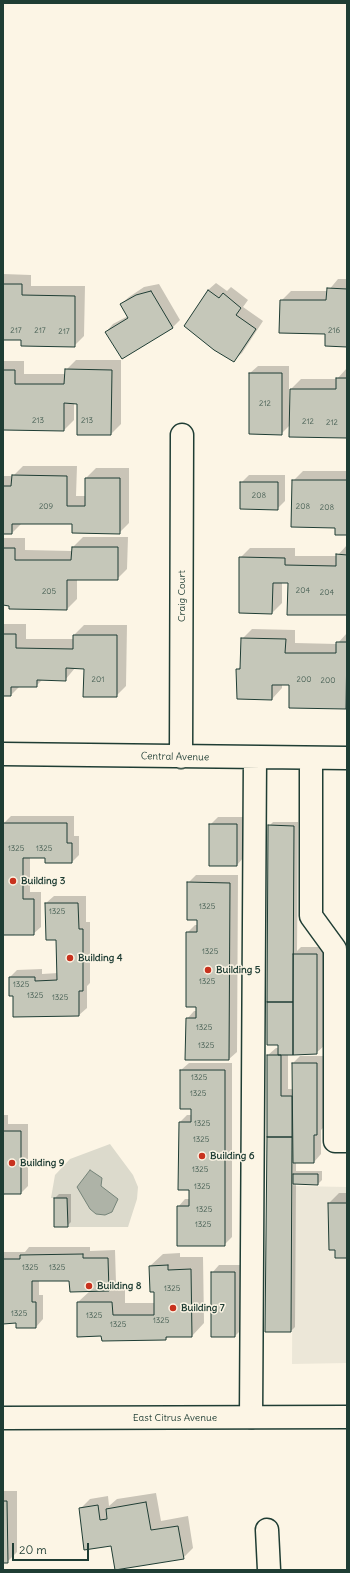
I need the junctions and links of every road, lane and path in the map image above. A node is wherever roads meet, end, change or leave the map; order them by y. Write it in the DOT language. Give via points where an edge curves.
graph roads {
  1 [pos="182,435"];
  2 [pos="3,754"];
  3 [pos="181,757"];
  4 [pos="255,758"];
  5 [pos="311,758"];
  6 [pos="347,758"];
  7 [pos="347,1142"];
  8 [pos="251,1417"];
  9 [pos="347,1417"];
  10 [pos="3,1418"];
  11 [pos="267,1530"];
  12 [pos="269,1570"];
  1 -- 3 [label="street, Craig Court"];
  2 -- 3 [label="street, Central Avenue"];
  3 -- 4 [label="street, Central Avenue"];
  4 -- 5 [label="street, Central Avenue"];
  4 -- 8 [label="street"];
  5 -- 6 [label="street, Central Avenue"];
  5 -- 7 [label="street" via="311,916 335,949 335,1142"];
  8 -- 9 [label="street, East Citrus Avenue"];
  8 -- 10 [label="street, East Citrus Avenue"];
  11 -- 12 [label="street"];
}
